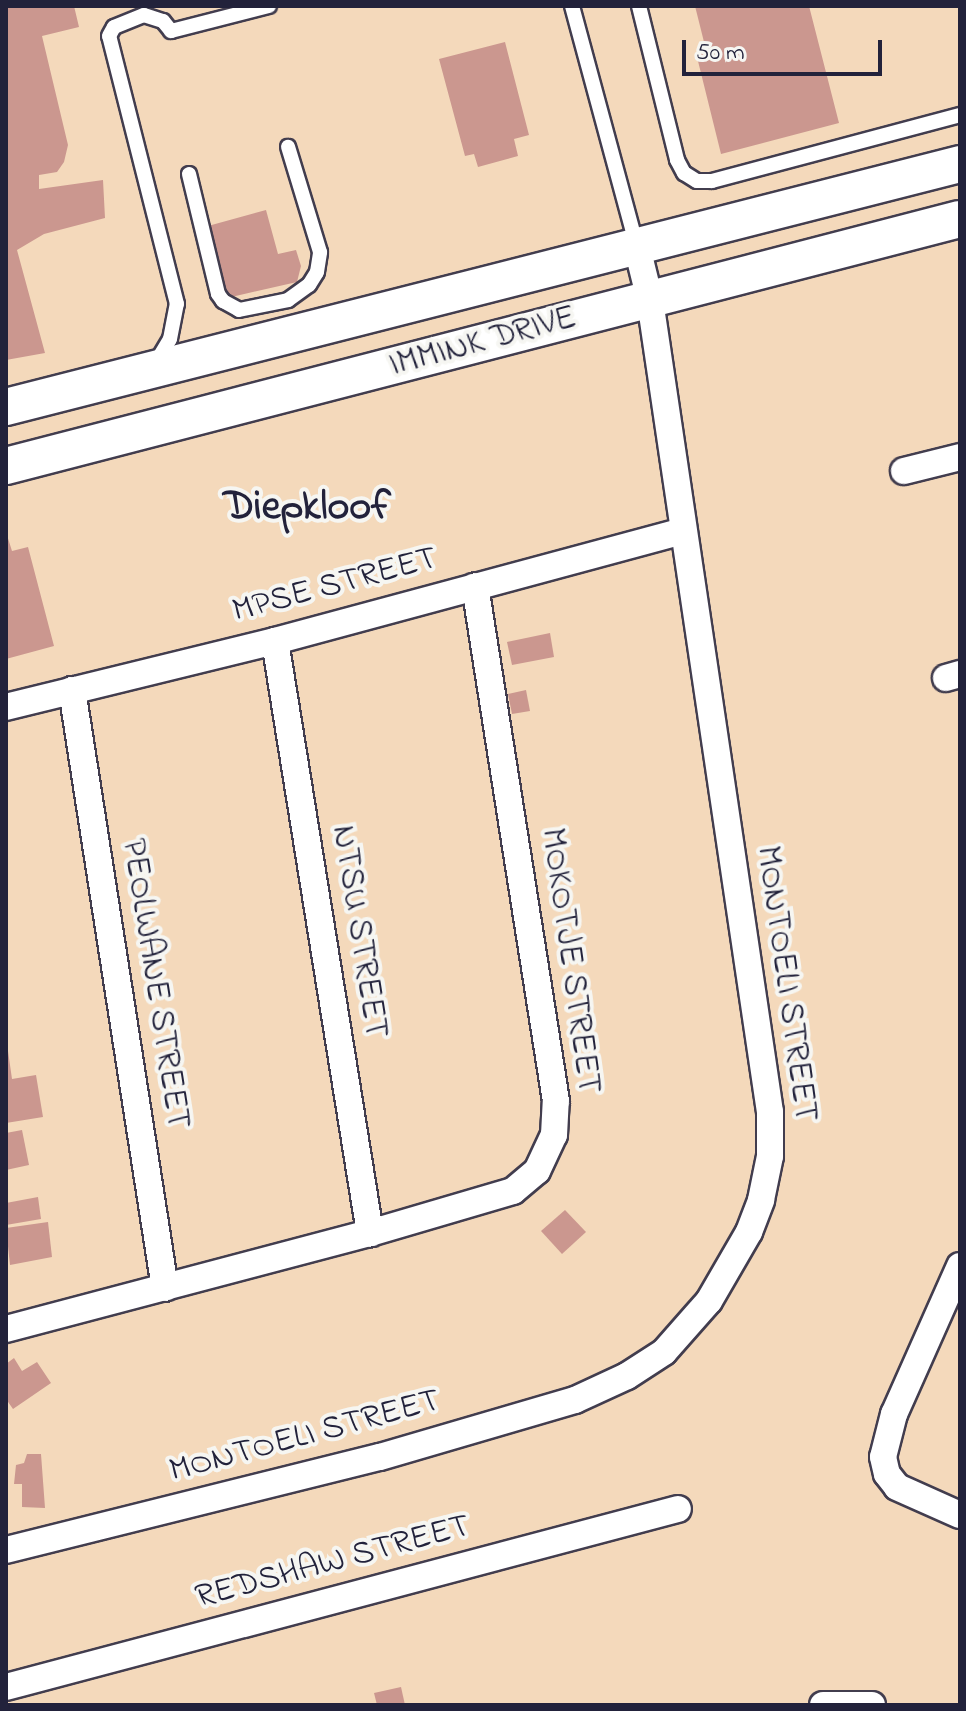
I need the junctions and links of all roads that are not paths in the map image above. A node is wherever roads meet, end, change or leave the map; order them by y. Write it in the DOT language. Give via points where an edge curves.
graph roads {
  1 [pos="269,6"];
  2 [pos="572,6"];
  3 [pos="639,6"];
  4 [pos="960,115"];
  5 [pos="288,147"];
  6 [pos="960,164"];
  7 [pos="189,174"];
  8 [pos="960,219"];
  9 [pos="637,247"];
  10 [pos="650,300"];
  11 [pos="151,370"];
  12 [pos="6,407"];
  13 [pos="960,457"];
  14 [pos="6,466"];
  15 [pos="904,471"];
  16 [pos="682,531"];
  17 [pos="475,586"];
  18 [pos="275,641"];
  19 [pos="72,690"];
  20 [pos="6,707"];
  21 [pos="370,1233"];
  22 [pos="960,1266"];
  23 [pos="165,1288"];
  24 [pos="6,1329"];
  25 [pos="678,1509"];
  26 [pos="960,1515"];
  27 [pos="6,1550"];
  28 [pos="6,1687"];
  29 [pos="823,1705"];
  30 [pos="872,1705"];
  1 -- 11 [label="lane" via="171,31 154,15 144,15 114,27 109,36 177,304 170,339"];
  2 -- 9 [label="lane"];
  3 -- 4 [label="lane" via="677,160 697,181"];
  5 -- 7 [label="lane" via="320,252 309,285 288,300 239,310 223,301"];
  6 -- 9 [label="main road, IMMINK DRIVE"];
  8 -- 10 [label="main road, IMMINK DRIVE"];
  9 -- 10 [label="street, MONTOELI STREET"];
  9 -- 11 [label="main road, IMMINK DRIVE"];
  10 -- 14 [label="main road, IMMINK DRIVE"];
  10 -- 16 [label="street, MONTOELI STREET"];
  11 -- 12 [label="main road, IMMINK DRIVE"];
  13 -- 15 [label="street"];
  16 -- 17 [label="street, MPSE STREET"];
  16 -- 27 [label="street, MONTOELI STREET" via="770,1112 770,1156 761,1200 709,1301 664,1352 575,1400 380,1457"];
  17 -- 18 [label="street, MPSE STREET"];
  17 -- 21 [label="street, MOKOTJE STREET" via="556,1101 554,1135 537,1171 513,1191"];
  18 -- 19 [label="street, MPSE STREET"];
  18 -- 21 [label="street, NTSU STREET"];
  19 -- 20 [label="street, MPSE STREET"];
  19 -- 23 [label="street, PEOLWANE STREET"];
  21 -- 23 [label="street, MOKOTJE STREET"];
  22 -- 26 [label="street" via="894,1414 883,1457 897,1487"];
  23 -- 24 [label="street, MOKOTJE STREET"];
  25 -- 28 [label="street, REDSHAW STREET"];
  29 -- 30 [label="street"];
}
